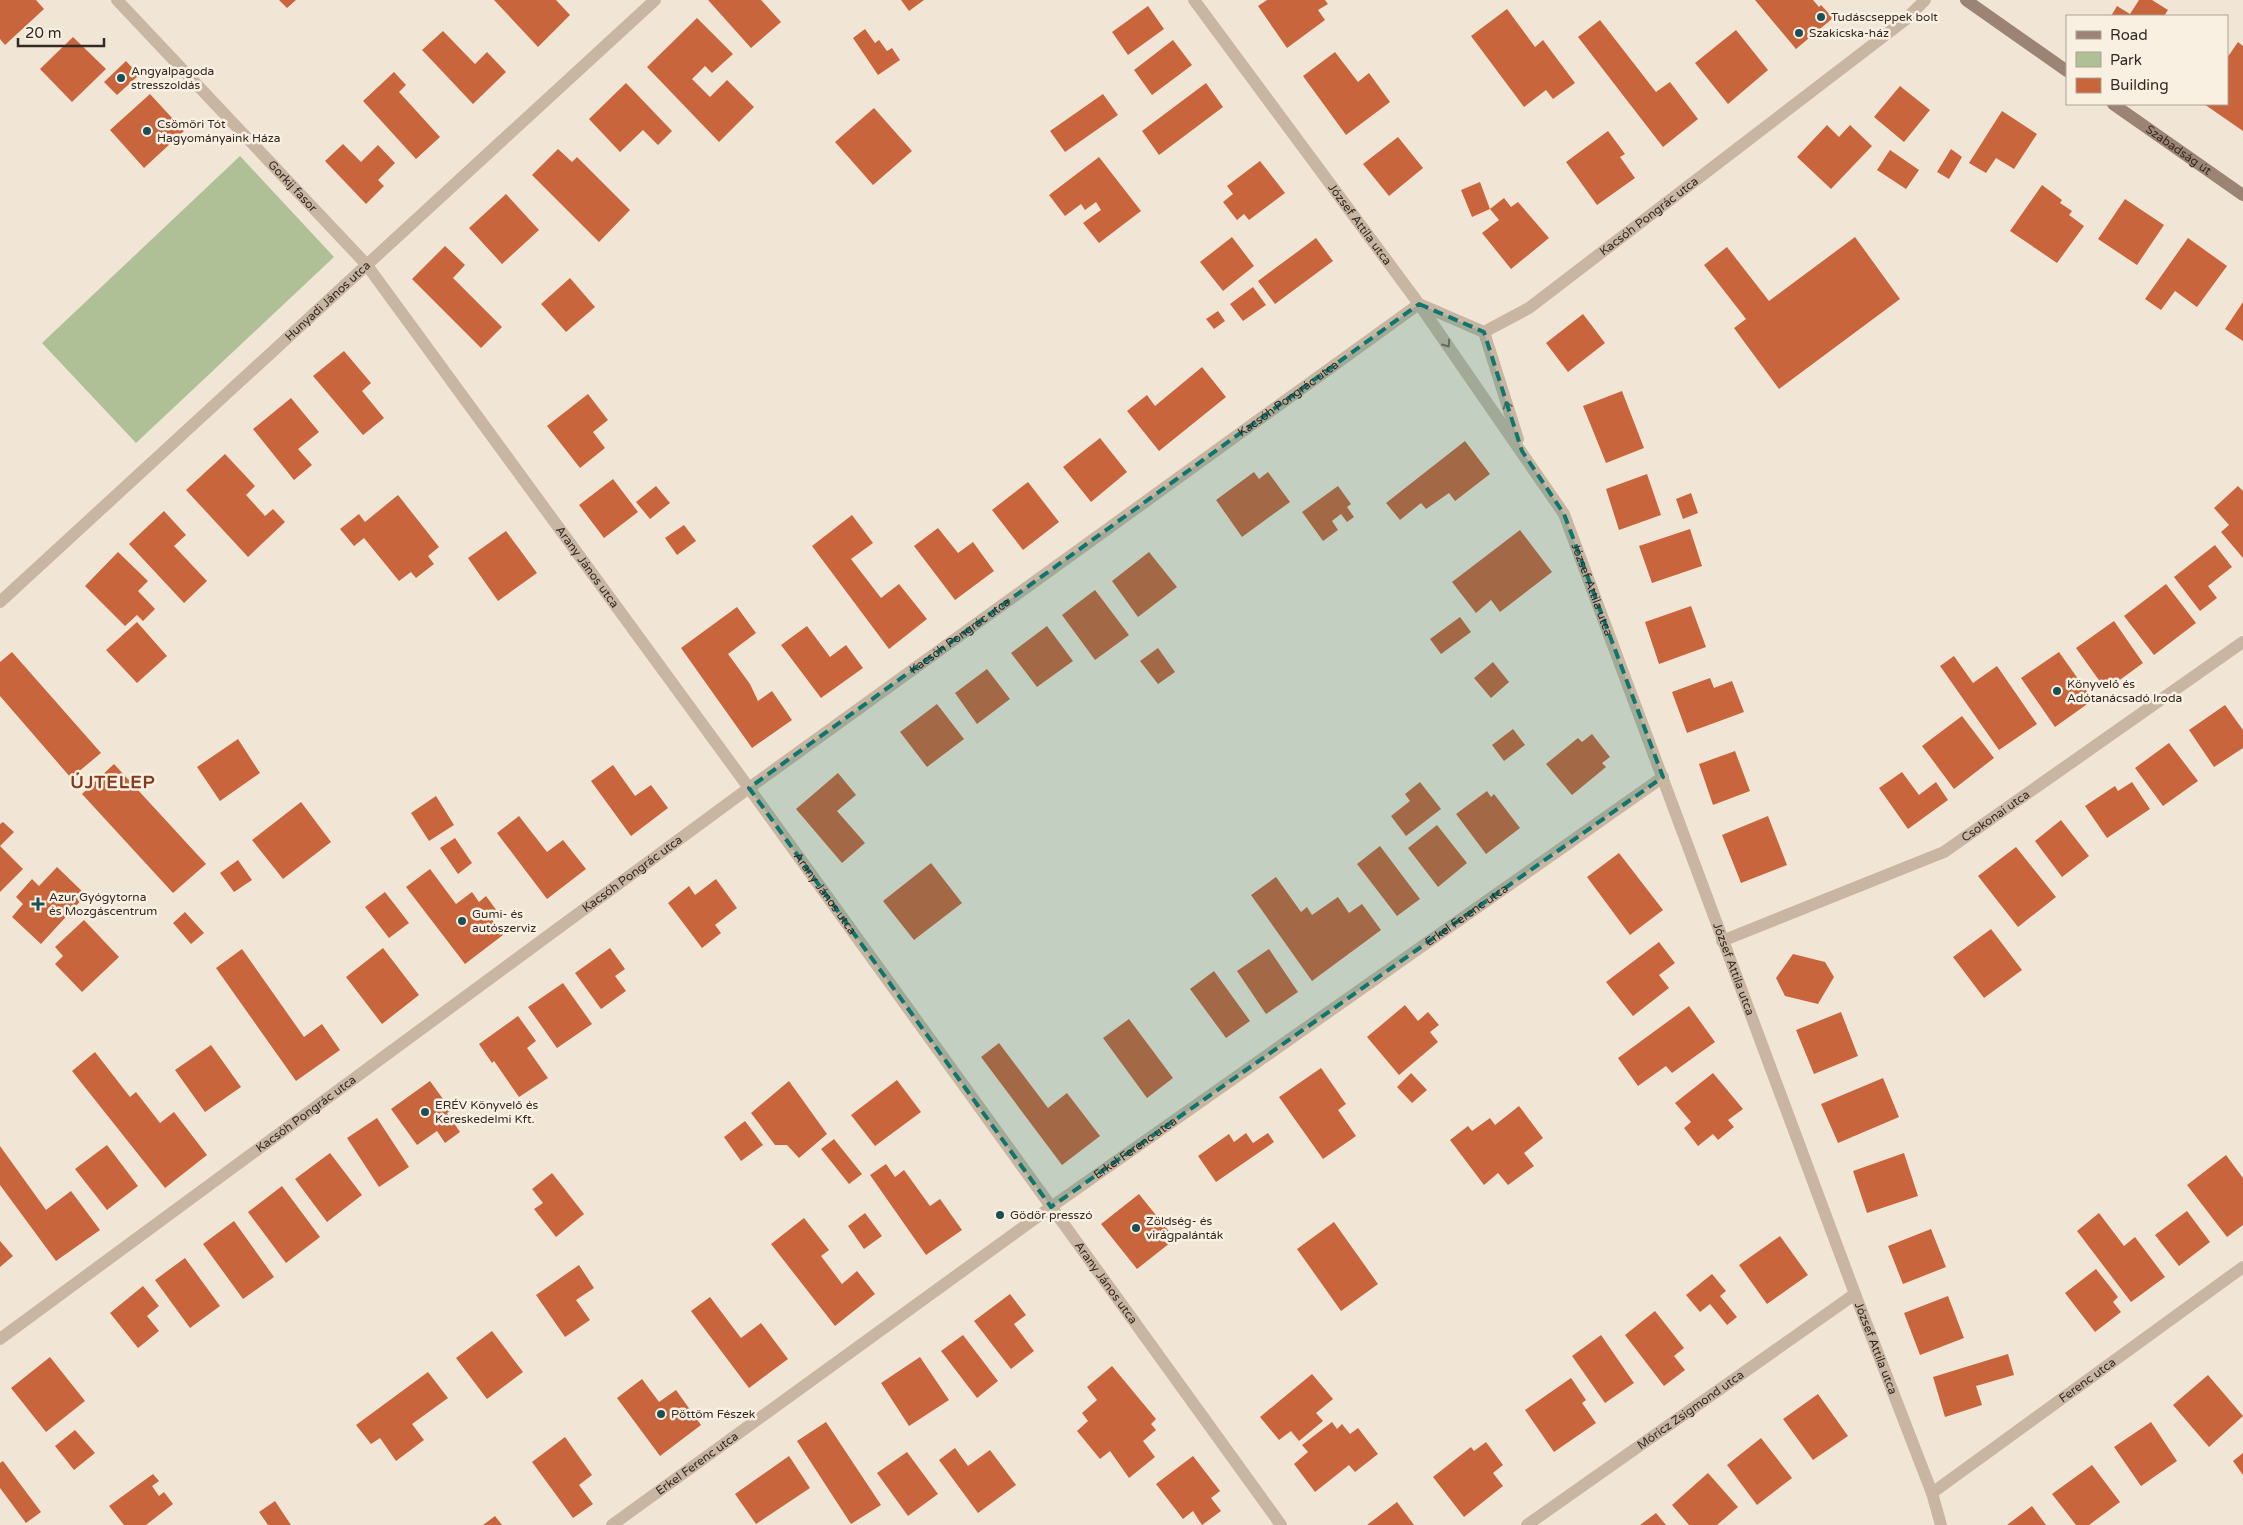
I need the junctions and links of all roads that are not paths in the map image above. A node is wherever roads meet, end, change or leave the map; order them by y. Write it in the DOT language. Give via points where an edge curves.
graph roads {
  1 [pos="117,0"];
  2 [pos="655,0"];
  3 [pos="1194,0"];
  4 [pos="1925,0"];
  5 [pos="1966,0"];
  6 [pos="2066,70"];
  7 [pos="2115,105"];
  8 [pos="2243,195"];
  9 [pos="366,264"];
  10 [pos="1419,304"];
  11 [pos="1484,332"];
  12 [pos="1522,451"];
  13 [pos="0,602"];
  14 [pos="2243,642"];
  15 [pos="1662,777"];
  16 [pos="749,788"];
  17 [pos="1722,941"];
  18 [pos="1051,1207"];
  19 [pos="2243,1268"];
  20 [pos="1855,1294"];
  21 [pos="0,1339"];
  22 [pos="1932,1493"];
  23 [pos="612,1525"];
  24 [pos="1281,1525"];
  25 [pos="1527,1525"];
  26 [pos="1942,1525"];
  1 -- 9 [label="street, Gorkij fasor"];
  2 -- 9 [label="street, Hunyadi János utca"];
  3 -- 10 [label="street, József Attila utca"];
  4 -- 11 [label="street, Kacsóh Pongrác utca" via="1905,20 1529,308"];
  5 -- 6 [label="street"];
  7 -- 8 [label="street, Szabadság út"];
  9 -- 13 [label="street, Hunyadi János utca"];
  9 -- 16 [label="street, Arany János utca"];
  10 -- 11 [label="street"];
  10 -- 12 [label="street, József Attila utca, one-way"];
  10 -- 16 [label="street, Kacsóh Pongrác utca"];
  12 -- 11 [label="street, József Attila utca, one-way"];
  12 -- 15 [label="street, József Attila utca" via="1564,514"];
  14 -- 17 [label="street, Csokonai utca" via="1944,852"];
  15 -- 17 [label="street, József Attila utca"];
  15 -- 18 [label="street, Erkel Ferenc utca"];
  16 -- 18 [label="street, Arany János utca"];
  16 -- 21 [label="street, Kacsóh Pongrác utca"];
  17 -- 20 [label="street, József Attila utca"];
  18 -- 23 [label="street, Erkel Ferenc utca"];
  18 -- 24 [label="street, Arany János utca"];
  19 -- 22 [label="street, Ferenc utca"];
  20 -- 22 [label="street, József Attila utca"];
  20 -- 25 [label="street, Móricz Zsigmond utca"];
  22 -- 26 [label="street, József Attila utca"];
}
